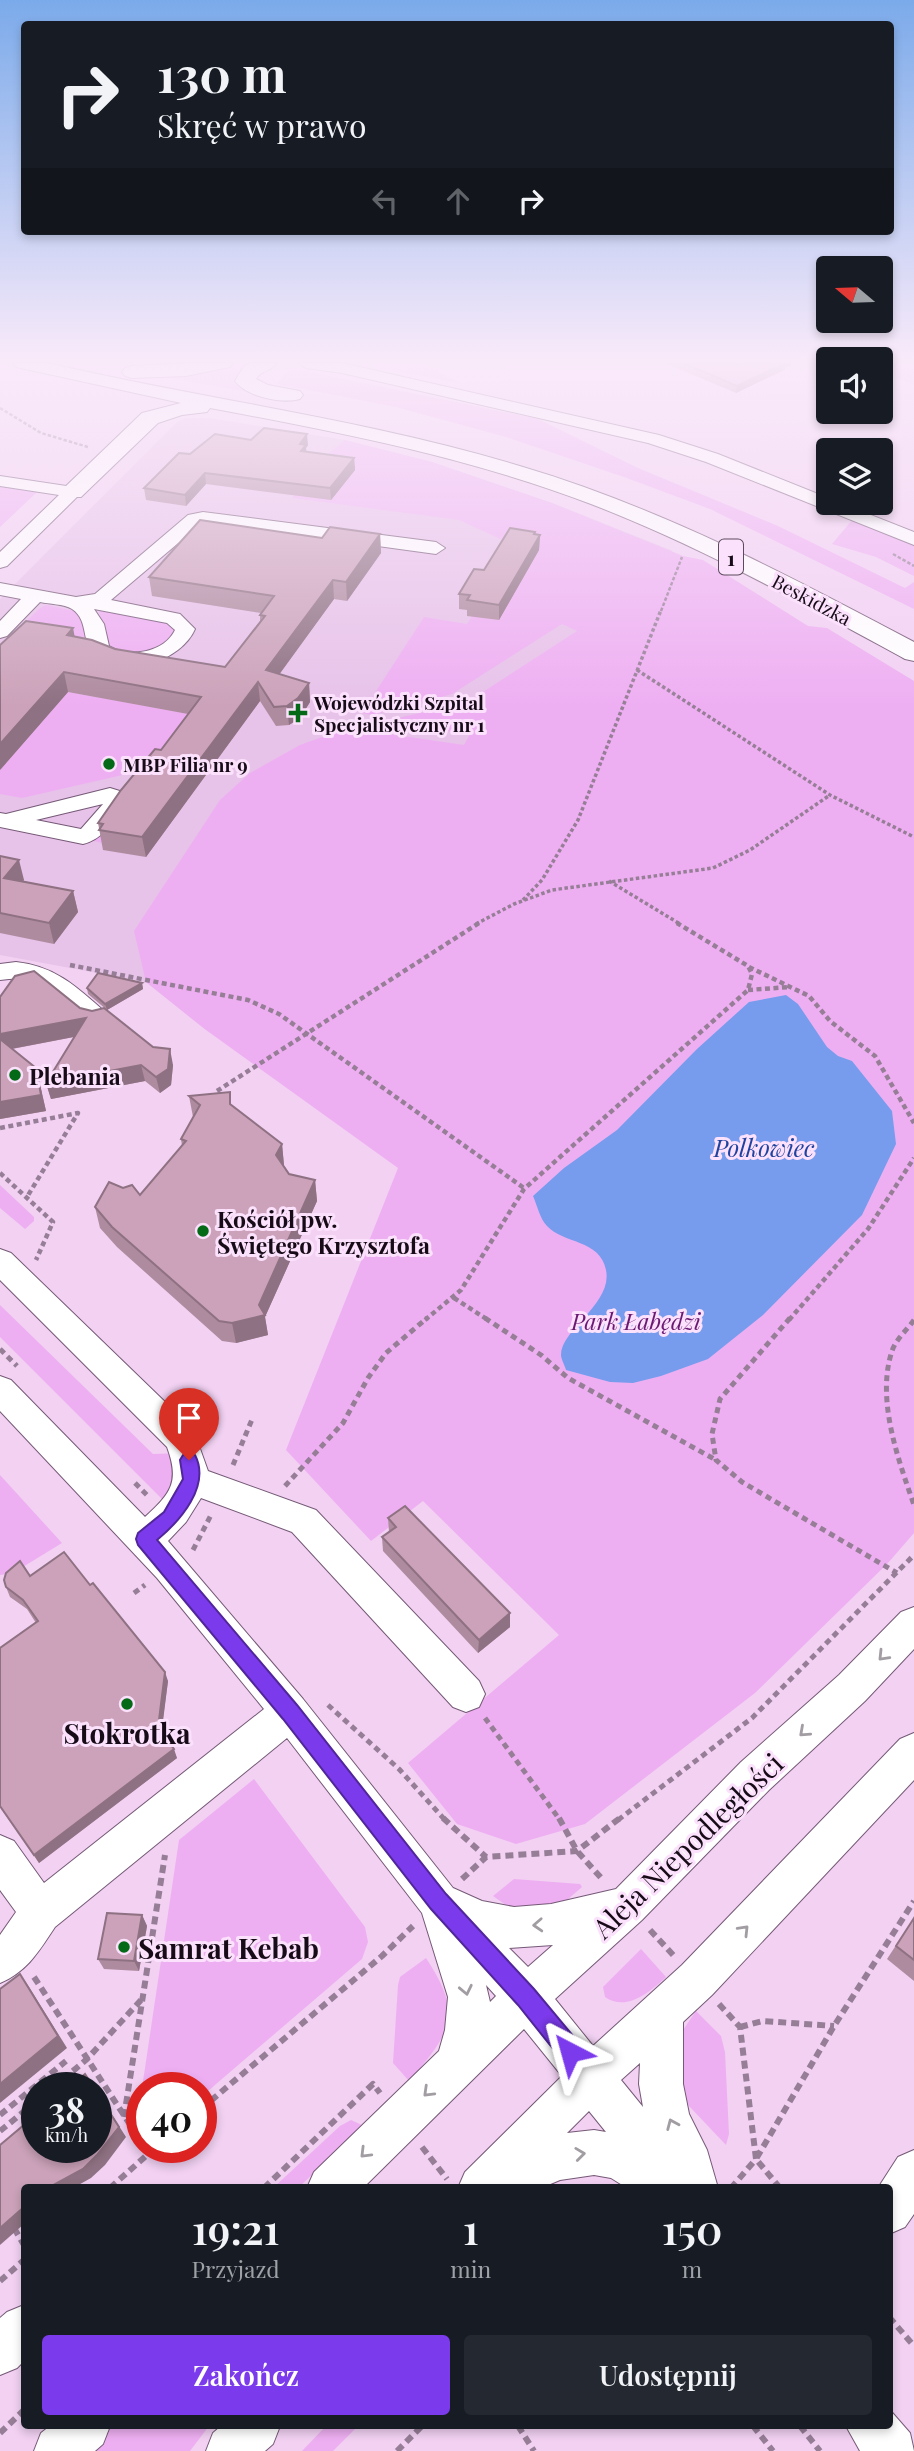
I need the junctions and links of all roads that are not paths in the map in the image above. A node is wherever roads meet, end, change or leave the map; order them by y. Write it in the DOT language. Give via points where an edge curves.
graph roads {
  1 [pos="88,477"];
  2 [pos="530,477"];
  3 [pos="578,477"];
  4 [pos="762,477"];
  5 [pos="0,481"];
  6 [pos="73,492"];
  7 [pos="914,539"];
  8 [pos="436,548"];
  9 [pos="0,562"];
  10 [pos="0,589"];
  11 [pos="35,596"];
  12 [pos="82,603"];
  13 [pos="850,607"];
  14 [pos="904,622"];
  15 [pos="0,632"];
  16 [pos="914,653"];
  17 [pos="914,667"];
  18 [pos="0,972"];
  19 [pos="96,1018"];
  20 [pos="8,1269"];
  21 [pos="0,1389"];
  22 [pos="192,1480"];
  23 [pos="145,1539"];
  24 [pos="914,1624"];
  25 [pos="466,1694"];
  26 [pos="290,1712"];
  27 [pos="909,1767"];
  28 [pos="0,1855"];
  29 [pos="439,1902"];
  30 [pos="628,1906"];
  31 [pos="40,1912"];
  32 [pos="8,1956"];
  33 [pos="526,1997"];
  34 [pos="662,2011"];
  35 [pos="457,2064"];
  36 [pos="592,2077"];
  37 [pos="914,2173"];
  38 [pos="334,2184"];
  39 [pos="485,2184"];
  40 [pos="502,2184"];
  41 [pos="658,2184"];
  42 [pos="677,2184"];
  43 [pos="694,2184"];
  44 [pos="893,2205"];
  45 [pos="21,2332"];
  46 [pos="0,2351"];
  47 [pos="82,2429"];
  48 [pos="252,2429"];
  49 [pos="874,2429"];
  50 [pos="59,2451"];
  51 [pos="231,2451"];
  52 [pos="892,2451"];
  1 -- 6 [label="main road"];
  2 -- 13 [label="main road, Beskidzka / 1" via="671,529"];
  3 -- 13 [label="main road, Beskidzka / 1" via="748,545"];
  4 -- 7 [label="street"];
  5 -- 6 [label="street"];
  6 -- 9 [label="street"];
  8 -- 12 [label="street" via="203,517 194,519 101,599"];
  10 -- 11 [label="street"];
  11 -- 12 [label="street"];
  11 -- 15 [label="street"];
  12 -- 12 [label="street" via="173,618 185,629 184,636 171,650 149,657 108,655 99,648"];
  13 -- 14 [label="main road, Beskidzka / 1"];
  13 -- 16 [label="main road, Beskidzka / 1"];
  13 -- 17 [label="main road"];
  18 -- 19 [label="street" via="19,969 49,977"];
  20 -- 22 [label="street" via="181,1439"];
  21 -- 23 [label="street"];
  22 -- 23 [label="street" via="170,1518"];
  22 -- 25 [label="street" via="304,1521"];
  23 -- 26 [label="street"];
  24 -- 30 [label="street, Aleja Niepodległości, one-way"];
  26 -- 29 [label="street"];
  26 -- 31 [label="street"];
  34 -- 27 [label="street, one-way"];
  28 -- 31 [label="street"];
  30 -- 29 [label="street, one-way" via="567,1923 516,1926 481,1922"];
  29 -- 33 [label="street"];
  29 -- 35 [label="street, Aleja Niepodległości, one-way" via="469,1997 467,2031"];
  30 -- 33 [label="street, Aleja Niepodległości"];
  31 -- 32 [label="street"];
  33 -- 35 [label="street, Aleja Niepodległości"];
  33 -- 36 [label="street"];
  34 -- 36 [label="street"];
  43 -- 34 [label="street, one-way" via="684,2150 668,2120 661,2084"];
  35 -- 38 [label="street, Aleja Niepodległości, one-way"];
  36 -- 39 [label="street"];
  36 -- 42 [label="street"];
  37 -- 44 [label="street"];
  40 -- 41 [label="street, one-way" via="545,2162 583,2150 626,2161"];
  45 -- 46 [label="street"];
  47 -- 50 [label="street"];
  48 -- 51 [label="street"];
  49 -- 52 [label="street"];
}
